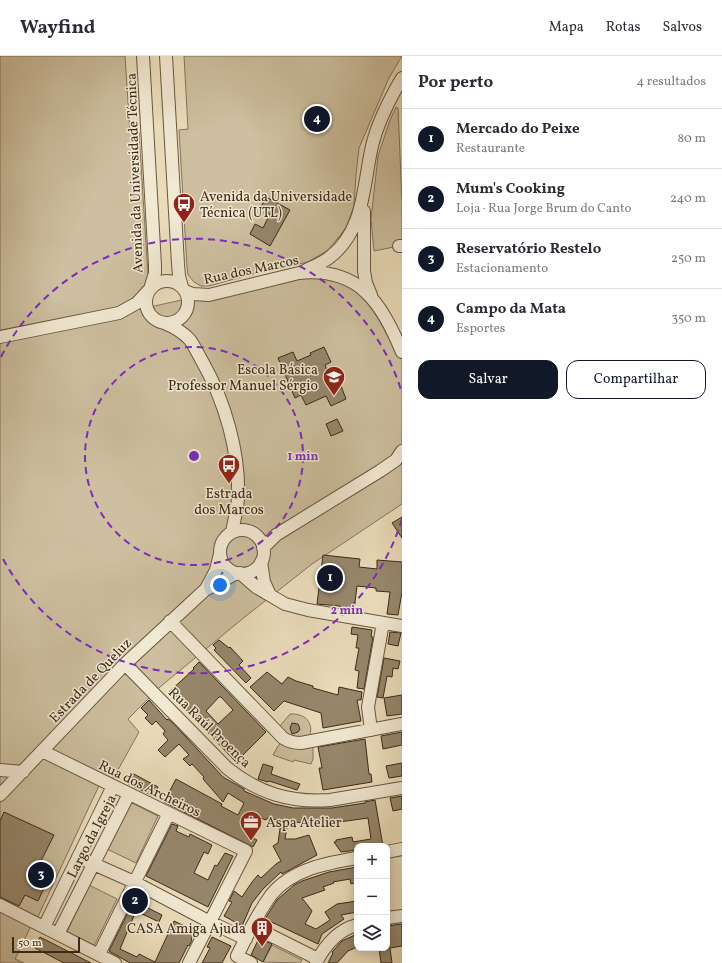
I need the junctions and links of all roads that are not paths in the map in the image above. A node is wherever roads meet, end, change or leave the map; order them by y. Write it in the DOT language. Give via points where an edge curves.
graph roads {
  1 [pos="143,56"];
  2 [pos="166,56"];
  3 [pos="402,78"];
  4 [pos="365,192"];
  5 [pos="299,273"];
  6 [pos="184,289"];
  7 [pos="149,290"];
  8 [pos="372,297"];
  9 [pos="116,313"];
  10 [pos="152,318"];
  11 [pos="164,324"];
  12 [pos="398,333"];
  13 [pos="0,337"];
  14 [pos="402,352"];
  15 [pos="402,451"];
  16 [pos="232,532"];
  17 [pos="263,548"];
  18 [pos="220,554"];
  19 [pos="261,562"];
  20 [pos="238,573"];
  21 [pos="206,589"];
  22 [pos="270,595"];
  23 [pos="170,621"];
  24 [pos="382,623"];
  25 [pos="402,626"];
  26 [pos="125,664"];
  27 [pos="402,724"];
  28 [pos="371,730"];
  29 [pos="42,751"];
  30 [pos="0,770"];
  31 [pos="23,772"];
  32 [pos="113,786"];
  33 [pos="402,788"];
  34 [pos="129,794"];
  35 [pos="0,795"];
  36 [pos="169,813"];
  37 [pos="402,849"];
  38 [pos="390,851"];
  39 [pos="78,857"];
  40 [pos="354,859"];
  41 [pos="94,864"];
  42 [pos="134,882"];
  43 [pos="0,905"];
  44 [pos="402,916"];
  45 [pos="390,918"];
  46 [pos="210,922"];
  47 [pos="354,925"];
  48 [pos="252,926"];
  49 [pos="44,927"];
  50 [pos="58,934"];
  51 [pos="246,939"];
  52 [pos="98,954"];
  53 [pos="236,960"];
  54 [pos="317,961"];
  55 [pos="115,963"];
  56 [pos="190,963"];
  57 [pos="251,963"];
  1 -- 7 [label="street, Avenida da Universidade Técnica" via="156,265"];
  2 -- 6 [label="street" via="178,264"];
  3 -- 4 [label="street" via="381,118 370,155"];
  4 -- 5 [label="street" via="356,223 344,243 330,257"];
  4 -- 8 [label="street" via="364,271"];
  5 -- 6 [label="street, Rua dos Marcos" via="209,295 193,294"];
  5 -- 8 [label="street, Rua dos Marcos" via="314,272 340,276"];
  6 -- 7 [label="street" via="176,283 162,281"];
  6 -- 11 [label="street" via="188,304 183,316 177,321"];
  7 -- 9 [label="street" via="137,303"];
  7 -- 10 [label="street" via="146,308"];
  8 -- 12 [label="street, Rua dos Marcos"];
  9 -- 10 [label="street" via="133,313"];
  9 -- 13 [label="street"];
  10 -- 11 [label="street"];
  11 -- 16 [label="street" via="180,332 195,348 212,377 228,419 238,484"];
  12 -- 14 [label="street, Rua dos Marcos"];
  15 -- 17 [label="street" via="396,460 276,535"];
  16 -- 17 [label="street" via="252,532"];
  16 -- 18 [label="street" via="222,541"];
  17 -- 19 [label="street"];
  18 -- 20 [label="street" via="226,566"];
  18 -- 21 [label="street, Estrada de Queluz" via="216,570"];
  19 -- 20 [label="street" via="252,571"];
  19 -- 22 [label="street" via="264,582"];
  20 -- 21 [label="street, Estrada de Queluz"];
  20 -- 22 [label="street"];
  21 -- 23 [label="street, Estrada de Queluz"];
  22 -- 24 [label="street" via="297,608"];
  23 -- 26 [label="street, Estrada de Queluz"];
  23 -- 28 [label="street" via="287,741 301,743"];
  24 -- 25 [label="street"];
  24 -- 28 [label="street" via="368,707"];
  26 -- 29 [label="street, Estrada de Queluz"];
  26 -- 33 [label="street, Rua Raúl Proença" via="226,768 262,791 289,799 318,801"];
  27 -- 28 [label="street"];
  29 -- 31 [label="street, Estrada de Queluz"];
  29 -- 32 [label="street, Rua dos Archeiros"];
  30 -- 31 [label="street"];
  31 -- 35 [label="street, Estrada de Queluz"];
  32 -- 34 [label="street, Rua dos Archeiros"];
  32 -- 39 [label="street, Largo da Igreja"];
  34 -- 36 [label="street, Rua dos Archeiros"];
  34 -- 41 [label="street, Largo da Igreja"];
  36 -- 42 [label="street"];
  36 -- 46 [label="street, Rua dos Archeiros" via="246,851"];
  37 -- 38 [label="street"];
  39 -- 41 [label="street"];
  39 -- 49 [label="street, Largo da Igreja"];
  40 -- 48 [label="street" via="325,864 289,880 272,893"];
  41 -- 42 [label="street"];
  41 -- 50 [label="street, Largo da Igreja"];
  42 -- 46 [label="street"];
  42 -- 52 [label="street"];
  43 -- 49 [label="street"];
  44 -- 45 [label="street"];
  46 -- 51 [label="street"];
  46 -- 56 [label="street"];
  47 -- 54 [label="street" via="336,936 325,947"];
  48 -- 51 [label="street"];
  48 -- 54 [label="street"];
  49 -- 50 [label="street"];
  50 -- 52 [label="street"];
  51 -- 53 [label="street"];
  52 -- 55 [label="street"];
  53 -- 57 [label="street"];
}
